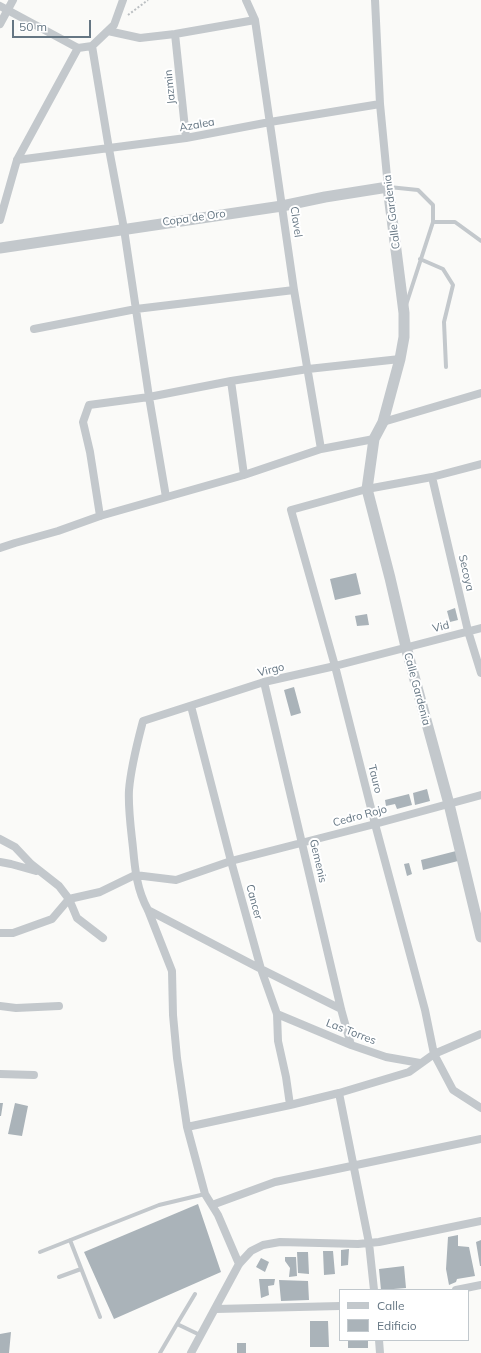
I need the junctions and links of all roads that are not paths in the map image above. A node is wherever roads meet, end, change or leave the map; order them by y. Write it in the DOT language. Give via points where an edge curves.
graph roads {
  1 [pos="13,0"];
  2 [pos="122,0"];
  3 [pos="246,0"];
  4 [pos="375,0"];
  5 [pos="4,8"];
  6 [pos="256,20"];
  7 [pos="0,24"];
  8 [pos="108,31"];
  9 [pos="175,34"];
  10 [pos="92,46"];
  11 [pos="78,48"];
  12 [pos="380,104"];
  13 [pos="270,122"];
  14 [pos="186,138"];
  15 [pos="109,149"];
  16 [pos="17,160"];
  17 [pos="388,187"];
  18 [pos="282,206"];
  19 [pos="0,220"];
  20 [pos="433,222"];
  21 [pos="124,228"];
  22 [pos="481,241"];
  23 [pos="0,248"];
  24 [pos="420,259"];
  25 [pos="294,290"];
  26 [pos="136,309"];
  27 [pos="404,313"];
  28 [pos="34,329"];
  29 [pos="400,360"];
  30 [pos="446,367"];
  31 [pos="308,369"];
  32 [pos="231,381"];
  33 [pos="481,394"];
  34 [pos="149,397"];
  35 [pos="383,422"];
  36 [pos="374,439"];
  37 [pos="321,449"];
  38 [pos="481,464"];
  39 [pos="244,475"];
  40 [pos="432,477"];
  41 [pos="367,489"];
  42 [pos="166,497"];
  43 [pos="100,516"];
  44 [pos="0,548"];
  45 [pos="481,628"];
  46 [pos="468,631"];
  47 [pos="406,647"];
  48 [pos="335,666"];
  49 [pos="481,673"];
  50 [pos="264,682"];
  51 [pos="191,706"];
  52 [pos="481,794"];
  53 [pos="449,804"];
  54 [pos="375,824"];
  55 [pos="0,839"];
  56 [pos="303,842"];
  57 [pos="231,860"];
  58 [pos="0,862"];
  59 [pos="43,872"];
  60 [pos="135,875"];
  61 [pos="69,899"];
  62 [pos="148,910"];
  63 [pos="0,933"];
  64 [pos="103,938"];
  65 [pos="481,938"];
  66 [pos="261,969"];
  67 [pos="0,1006"];
  68 [pos="59,1006"];
  69 [pos="341,1009"];
  70 [pos="277,1014"];
  71 [pos="481,1034"];
  72 [pos="351,1045"];
  73 [pos="434,1054"];
  74 [pos="420,1063"];
  75 [pos="0,1074"];
  76 [pos="34,1075"];
  77 [pos="339,1093"];
  78 [pos="290,1105"];
  79 [pos="481,1108"];
  80 [pos="187,1127"];
  81 [pos="481,1139"];
  82 [pos="353,1167"];
  83 [pos="204,1194"];
  84 [pos="212,1205"];
  85 [pos="481,1221"];
  86 [pos="70,1240"];
  87 [pos="369,1243"];
  88 [pos="40,1252"];
  89 [pos="239,1264"];
  90 [pos="81,1269"];
  91 [pos="59,1277"];
  92 [pos="481,1285"];
  93 [pos="374,1289"];
  94 [pos="461,1289"];
  95 [pos="195,1294"];
  96 [pos="339,1306"];
  97 [pos="216,1309"];
  98 [pos="100,1317"];
  99 [pos="177,1324"];
  100 [pos="201,1335"];
  101 [pos="379,1341"];
  102 [pos="160,1353"];
  103 [pos="191,1353"];
  104 [pos="380,1353"];
  1 -- 5 [label="street"];
  2 -- 8 [label="street" via="114,25"];
  3 -- 6 [label="street, Clavel"];
  4 -- 12 [label="street, Calle Gardenia"];
  5 -- 7 [label="street"];
  5 -- 11 [label="street"];
  6 -- 9 [label="street"];
  6 -- 13 [label="street, Clavel"];
  8 -- 9 [label="street" via="140,38"];
  8 -- 10 [label="street"];
  9 -- 14 [label="street, Jazmin"];
  10 -- 11 [label="street"];
  10 -- 15 [label="street"];
  11 -- 16 [label="street"];
  12 -- 13 [label="street, Azalea"];
  12 -- 17 [label="street, Calle Gardenia"];
  13 -- 14 [label="street, Azalea"];
  13 -- 18 [label="street, Clavel"];
  14 -- 15 [label="street, Azalea"];
  15 -- 16 [label="street, Azalea"];
  15 -- 21 [label="street"];
  16 -- 19 [label="street"];
  17 -- 18 [label="street, Copa de Oro"];
  17 -- 20 [label="lane" via="418,190 433,205"];
  17 -- 27 [label="street, Calle Gardenia"];
  18 -- 21 [label="street, Copa de Oro"];
  18 -- 25 [label="street, Clavel"];
  20 -- 22 [label="lane" via="455,222"];
  20 -- 24 [label="lane"];
  21 -- 23 [label="street, Copa de Oro"];
  21 -- 26 [label="street"];
  24 -- 27 [label="lane"];
  24 -- 30 [label="lane" via="443,270 453,284 444,322"];
  25 -- 26 [label="street"];
  25 -- 31 [label="street, Clavel"];
  26 -- 28 [label="street"];
  26 -- 34 [label="street"];
  27 -- 29 [label="street, Calle Gardenia" via="404,337"];
  29 -- 31 [label="street"];
  29 -- 35 [label="street, Calle Gardenia"];
  31 -- 32 [label="street"];
  31 -- 37 [label="street, Clavel"];
  32 -- 34 [label="street"];
  32 -- 39 [label="street"];
  33 -- 35 [label="street"];
  34 -- 42 [label="street"];
  34 -- 43 [label="street" via="89,405 83,422"];
  35 -- 36 [label="street, Calle Gardenia"];
  36 -- 37 [label="street"];
  36 -- 41 [label="street, Calle Gardenia"];
  37 -- 39 [label="street"];
  38 -- 40 [label="street"];
  39 -- 42 [label="street"];
  40 -- 41 [label="street"];
  40 -- 46 [label="street, Secoya"];
  41 -- 47 [label="street, Calle Gardenia"];
  41 -- 48 [label="street, Tauro" via="291,510"];
  42 -- 43 [label="street"];
  43 -- 44 [label="street"];
  45 -- 46 [label="street, Vid"];
  46 -- 47 [label="street, Vid"];
  46 -- 49 [label="street, Secoya"];
  47 -- 48 [label="street, Virgo"];
  47 -- 53 [label="street, Calle Gardenia"];
  48 -- 50 [label="street, Virgo"];
  48 -- 54 [label="street, Tauro"];
  50 -- 51 [label="street, Virgo"];
  50 -- 56 [label="street, Gemenis"];
  51 -- 57 [label="street, Cancer"];
  51 -- 60 [label="street, Virgo" via="143,721 134,754 129,792"];
  52 -- 53 [label="street, Cedro Rojo"];
  53 -- 54 [label="street, Cedro Rojo"];
  53 -- 65 [label="street, Calle Gardenia"];
  54 -- 56 [label="street, Cedro Rojo"];
  54 -- 73 [label="street, Tauro" via="425,1010"];
  55 -- 59 [label="street" via="16,847 30,864"];
  56 -- 57 [label="street, Cedro Rojo"];
  56 -- 69 [label="street, Gemenis"];
  57 -- 60 [label="street, Cedro Rojo" via="176,880"];
  57 -- 66 [label="street, Cancer"];
  58 -- 59 [label="street"];
  59 -- 61 [label="street"];
  60 -- 61 [label="street" via="100,892"];
  60 -- 62 [label="street"];
  61 -- 63 [label="street" via="52,919 13,933"];
  61 -- 64 [label="street" via="77,918"];
  62 -- 66 [label="street"];
  62 -- 80 [label="street" via="172,971 177,1058"];
  66 -- 69 [label="street"];
  66 -- 70 [label="street, Cancer"];
  67 -- 68 [label="street"];
  69 -- 72 [label="street, Gemenis"];
  70 -- 72 [label="street, Las Torres"];
  70 -- 78 [label="street, Cancer" via="278,1041"];
  71 -- 73 [label="street"];
  72 -- 74 [label="street, Las Torres" via="386,1057"];
  73 -- 74 [label="street"];
  73 -- 79 [label="street" via="453,1090"];
  74 -- 77 [label="street" via="409,1072"];
  75 -- 76 [label="street"];
  77 -- 78 [label="street"];
  77 -- 82 [label="street"];
  78 -- 80 [label="street"];
  80 -- 83 [label="street"];
  81 -- 82 [label="street"];
  82 -- 84 [label="street" via="275,1182"];
  82 -- 87 [label="street"];
  83 -- 84 [label="street"];
  83 -- 86 [label="lane" via="159,1205"];
  84 -- 89 [label="street"];
  85 -- 87 [label="street"];
  86 -- 88 [label="lane"];
  86 -- 90 [label="lane"];
  87 -- 89 [label="street" via="280,1242 263,1245 251,1251"];
  87 -- 93 [label="street"];
  89 -- 97 [label="street"];
  90 -- 91 [label="lane"];
  90 -- 98 [label="lane"];
  92 -- 94 [label="street"];
  95 -- 99 [label="lane"];
  96 -- 97 [label="street"];
  97 -- 100 [label="street"];
  99 -- 100 [label="lane"];
  99 -- 102 [label="lane"];
  100 -- 103 [label="street"];
  101 -- 104 [label="street"];
}
